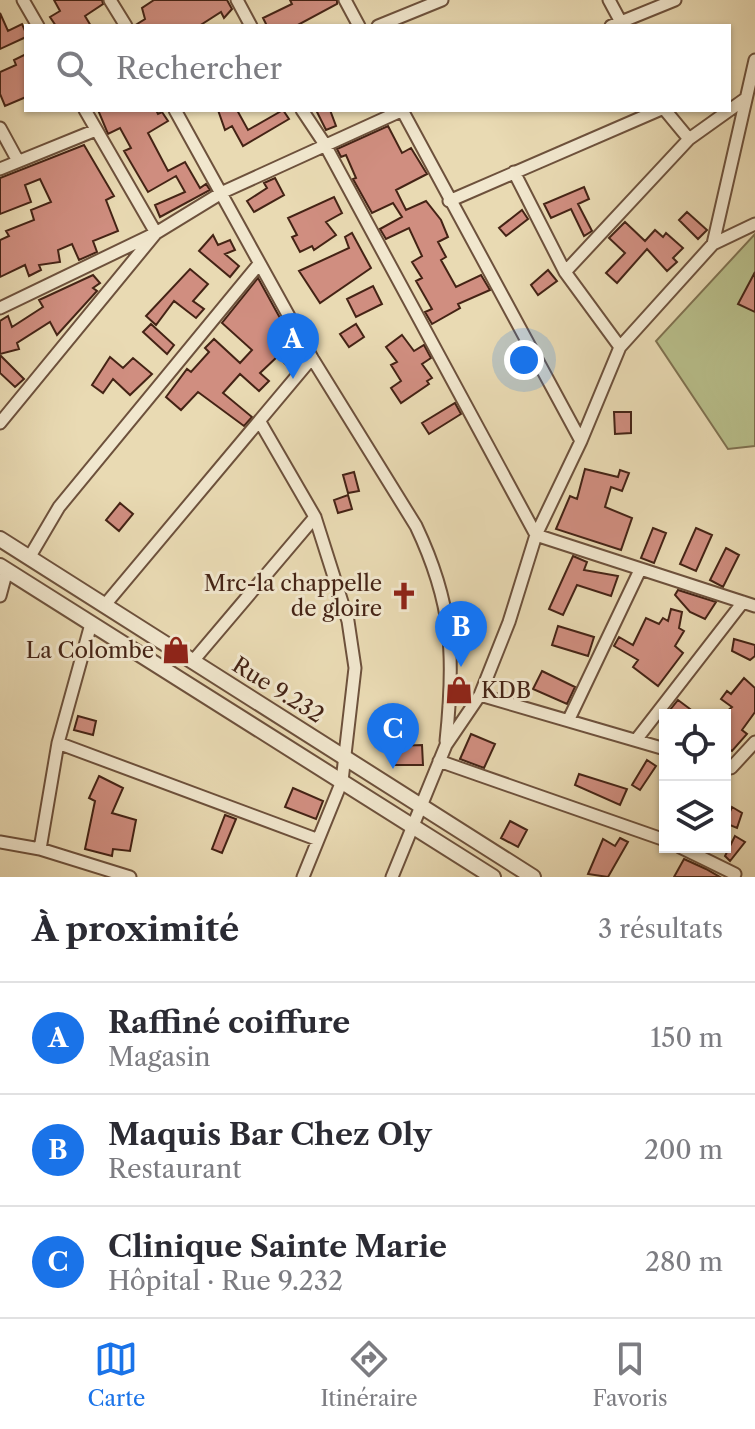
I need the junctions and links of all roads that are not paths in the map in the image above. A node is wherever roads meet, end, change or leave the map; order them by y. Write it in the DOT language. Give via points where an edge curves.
graph roads {
  1 [pos="23,0"];
  2 [pos="110,0"];
  3 [pos="237,0"];
  4 [pos="345,0"];
  5 [pos="442,0"];
  6 [pos="609,0"];
  7 [pos="675,0"];
  8 [pos="37,24"];
  9 [pos="125,24"];
  10 [pos="250,24"];
  11 [pos="358,24"];
  12 [pos="383,24"];
  13 [pos="619,24"];
  14 [pos="621,24"];
  15 [pos="755,60"];
  16 [pos="745,99"];
  17 [pos="731,109"];
  18 [pos="86,112"];
  19 [pos="176,112"];
  20 [pos="303,112"];
  21 [pos="397,112"];
  22 [pos="403,112"];
  23 [pos="654,112"];
  24 [pos="667,112"];
  25 [pos="727,112"];
  26 [pos="0,128"];
  27 [pos="96,130"];
  28 [pos="689,139"];
  29 [pos="324,143"];
  30 [pos="18,161"];
  31 [pos="0,169"];
  32 [pos="514,172"];
  33 [pos="223,192"];
  34 [pos="449,201"];
  35 [pos="755,224"];
  36 [pos="156,233"];
  37 [pos="713,244"];
  38 [pos="259,264"];
  39 [pos="565,272"];
  40 [pos="1,305"];
  41 [pos="620,347"];
  42 [pos="312,358"];
  43 [pos="260,422"];
  44 [pos="0,423"];
  45 [pos="581,441"];
  46 [pos="315,517"];
  47 [pos="536,535"];
  48 [pos="0,539"];
  49 [pos="29,558"];
  50 [pos="3,568"];
  51 [pos="640,570"];
  52 [pos="0,596"];
  53 [pos="749,604"];
  54 [pos="104,606"];
  55 [pos="91,624"];
  56 [pos="193,661"];
  57 [pos="480,695"];
  58 [pos="569,719"];
  59 [pos="636,740"];
  60 [pos="755,742"];
  61 [pos="58,743"];
  62 [pos="446,745"];
  63 [pos="659,747"];
  64 [pos="347,760"];
  65 [pos="439,761"];
  66 [pos="731,768"];
  67 [pos="342,781"];
  68 [pos="420,803"];
  69 [pos="412,824"];
  70 [pos="659,838"];
  71 [pos="316,839"];
  72 [pos="0,842"];
  73 [pos="40,849"];
  74 [pos="692,853"];
  75 [pos="735,874"];
  76 [pos="130,877"];
  77 [pos="303,877"];
  78 [pos="392,877"];
  79 [pos="493,877"];
  80 [pos="533,877"];
  1 -- 8 [label="street"];
  2 -- 9 [label="street"];
  3 -- 10 [label="street"];
  4 -- 11 [label="street"];
  5 -- 12 [label="street"];
  6 -- 13 [label="street"];
  7 -- 14 [label="street"];
  15 -- 16 [label="street"];
  16 -- 17 [label="street"];
  16 -- 37 [label="street"];
  18 -- 27 [label="street"];
  19 -- 33 [label="street"];
  20 -- 29 [label="street"];
  21 -- 29 [label="street"];
  22 -- 34 [label="street"];
  23 -- 32 [label="street"];
  24 -- 28 [label="street"];
  25 -- 28 [label="street"];
  26 -- 30 [label="street"];
  27 -- 30 [label="street"];
  27 -- 36 [label="street"];
  28 -- 39 [label="street"];
  29 -- 33 [label="street"];
  29 -- 47 [label="street"];
  30 -- 31 [label="street"];
  32 -- 34 [label="street"];
  32 -- 39 [label="street"];
  33 -- 36 [label="street"];
  33 -- 38 [label="street"];
  34 -- 45 [label="street"];
  35 -- 37 [label="street"];
  36 -- 40 [label="street"];
  36 -- 44 [label="street"];
  37 -- 41 [label="street"];
  38 -- 42 [label="street"];
  38 -- 49 [label="street" via="59,507"];
  39 -- 41 [label="street"];
  41 -- 45 [label="street"];
  42 -- 43 [label="street"];
  42 -- 62 [label="street" via="416,526 441,588 452,642"];
  43 -- 46 [label="street"];
  43 -- 54 [label="street"];
  45 -- 47 [label="street"];
  46 -- 56 [label="street"];
  46 -- 64 [label="street" via="353,643"];
  47 -- 51 [label="street"];
  47 -- 57 [label="street"];
  48 -- 49 [label="street, Rue 9.232"];
  49 -- 54 [label="street, Rue 9.232"];
  50 -- 52 [label="street"];
  50 -- 55 [label="street, Rue 9.232"];
  51 -- 53 [label="street"];
  51 -- 58 [label="street"];
  53 -- 59 [label="street"];
  54 -- 56 [label="street, Rue 9.232"];
  55 -- 61 [label="street"];
  55 -- 67 [label="street, Rue 9.232"];
  56 -- 64 [label="street, Rue 9.232"];
  57 -- 58 [label="street"];
  57 -- 62 [label="street"];
  58 -- 59 [label="street"];
  59 -- 63 [label="street"];
  60 -- 66 [label="street"];
  61 -- 71 [label="street"];
  61 -- 73 [label="street"];
  62 -- 65 [label="street"];
  64 -- 67 [label="street"];
  64 -- 68 [label="street, Rue 9.232"];
  65 -- 68 [label="street"];
  65 -- 70 [label="street"];
  67 -- 69 [label="street, Rue 9.232"];
  67 -- 71 [label="street"];
  68 -- 69 [label="street"];
  68 -- 80 [label="street, Rue 9.232"];
  69 -- 78 [label="street"];
  69 -- 79 [label="street, Rue 9.232"];
  71 -- 77 [label="street"];
  72 -- 73 [label="street"];
  73 -- 76 [label="street"];
  74 -- 75 [label="street"];
}
